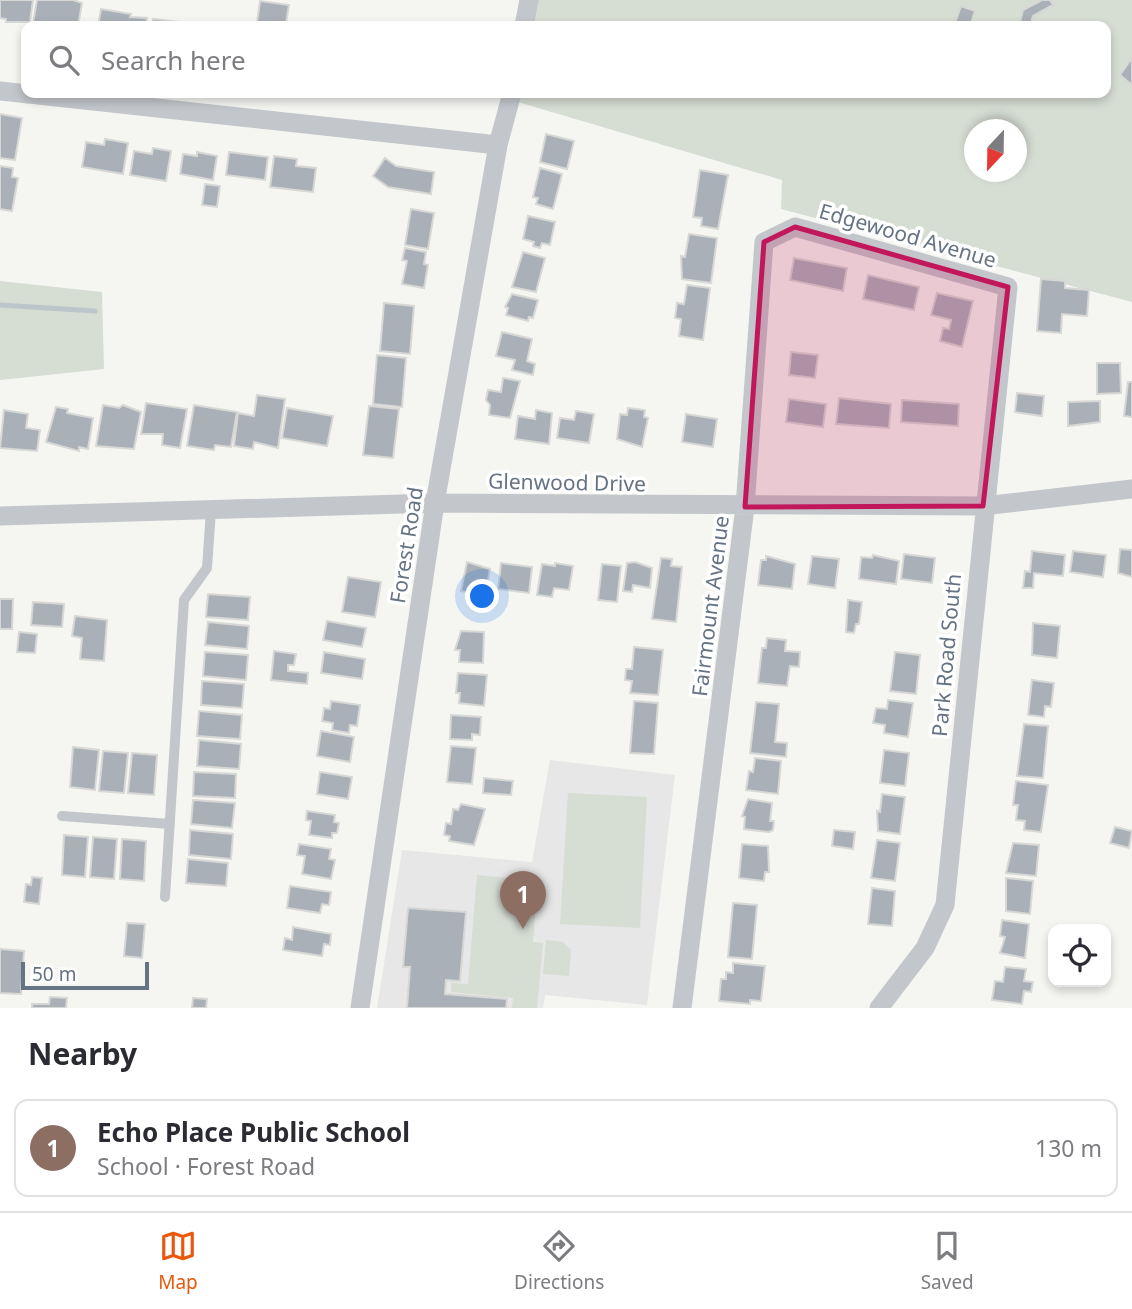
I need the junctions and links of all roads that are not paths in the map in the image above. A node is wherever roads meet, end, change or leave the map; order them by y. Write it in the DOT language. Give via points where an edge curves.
graph roads {
  1 [pos="529,0"];
  2 [pos="525,21"];
  3 [pos="0,91"];
  4 [pos="21,93"];
  5 [pos="65,98"];
  6 [pos="511,98"];
  7 [pos="498,145"];
  8 [pos="795,227"];
  9 [pos="1008,287"];
  10 [pos="1132,489"];
  11 [pos="435,503"];
  12 [pos="983,506"];
  13 [pos="745,507"];
  14 [pos="211,510"];
  15 [pos="0,516"];
  16 [pos="62,816"];
  17 [pos="170,824"];
  18 [pos="165,897"];
  19 [pos="360,1008"];
  20 [pos="682,1008"];
  21 [pos="879,1008"];
  1 -- 2 [label="street"];
  3 -- 4 [label="street"];
  5 -- 7 [label="street"];
  6 -- 7 [label="street, Forest Road"];
  7 -- 11 [label="street, Forest Road"];
  8 -- 9 [label="street, Edgewood Avenue"];
  8 -- 13 [label="street, Fairmount Avenue" via="764,242"];
  9 -- 12 [label="street, Park Road South"];
  10 -- 12 [label="street, Glenwood Drive"];
  11 -- 13 [label="street, Glenwood Drive"];
  11 -- 14 [label="street, Glenwood Drive"];
  11 -- 19 [label="street, Forest Road"];
  12 -- 13 [label="street, Glenwood Drive"];
  12 -- 21 [label="street, Park Road South" via="945,905 925,948"];
  13 -- 20 [label="street, Fairmount Avenue"];
  14 -- 15 [label="street, Glenwood Drive"];
  14 -- 17 [label="lane" via="207,568 184,600"];
  16 -- 17 [label="lane"];
  17 -- 18 [label="lane"];
}
